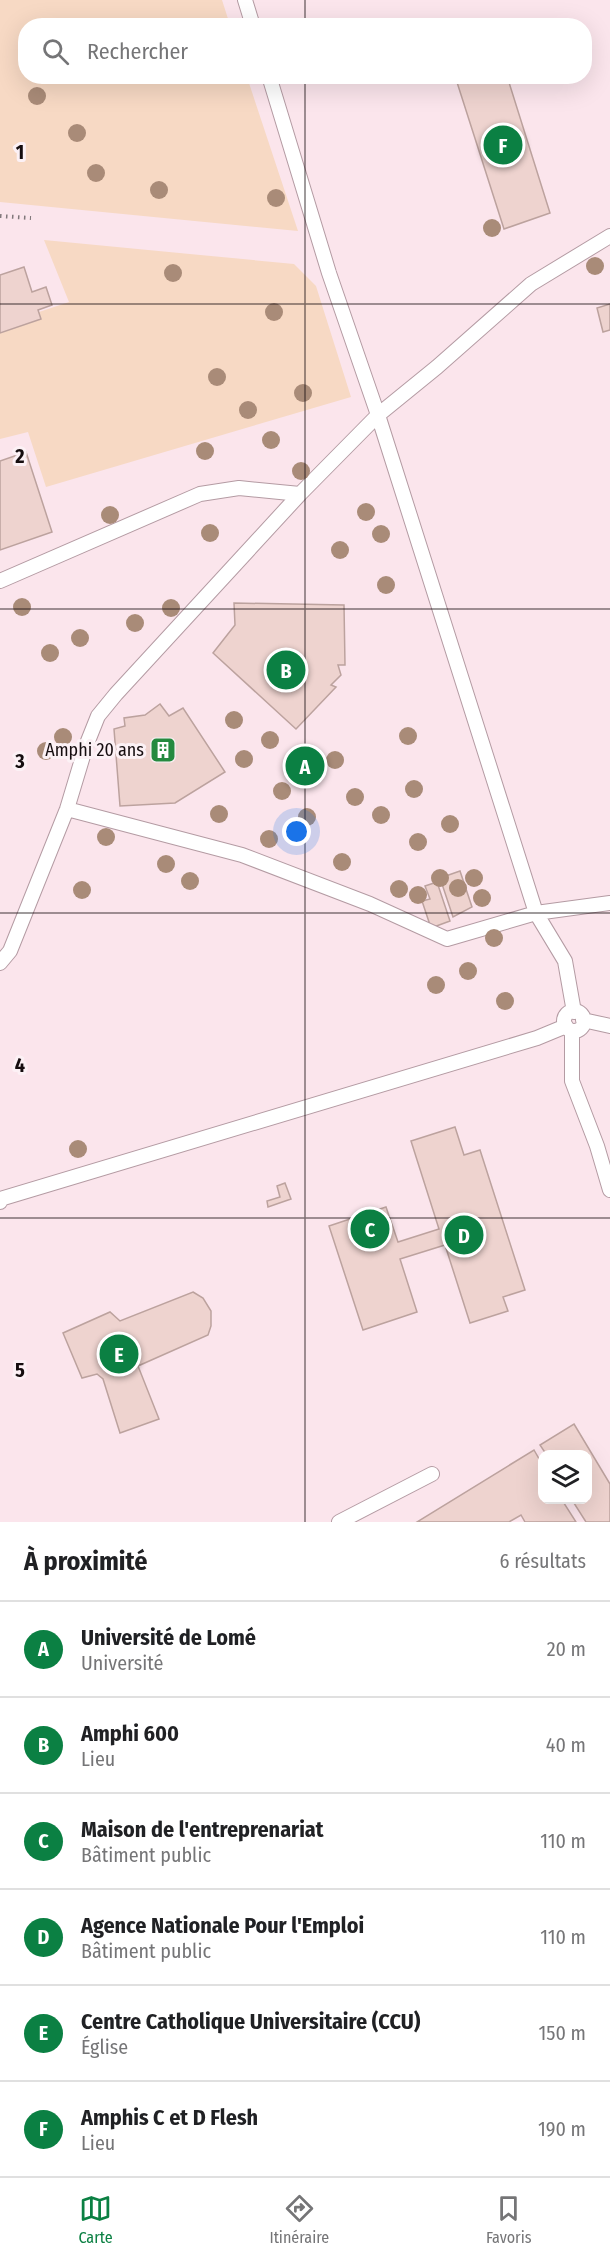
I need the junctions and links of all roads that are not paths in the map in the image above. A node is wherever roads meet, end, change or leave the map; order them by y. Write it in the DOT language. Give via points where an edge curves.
graph roads {
  1 [pos="245,0"];
  2 [pos="251,18"];
  3 [pos="271,84"];
  4 [pos="610,236"];
  5 [pos="378,415"];
  6 [pos="300,494"];
  7 [pos="0,581"];
  8 [pos="67,809"];
  9 [pos="610,903"];
  10 [pos="536,913"];
  11 [pos="0,963"];
  12 [pos="579,1016"];
  13 [pos="610,1026"];
  14 [pos="569,1029"];
  15 [pos="603,1146"];
  16 [pos="610,1190"];
  17 [pos="0,1203"];
  18 [pos="432,1474"];
  19 [pos="339,1522"];
  1 -- 2 [label="lane"];
  3 -- 5 [label="lane" via="329,273"];
  4 -- 5 [label="lane" via="531,284"];
  5 -- 6 [label="lane"];
  5 -- 10 [label="lane"];
  6 -- 7 [label="lane" via="239,488 200,494"];
  6 -- 8 [label="lane" via="98,716"];
  8 -- 10 [label="lane" via="242,855 370,904 447,939"];
  8 -- 11 [label="lane" via="10,951"];
  9 -- 10 [label="lane"];
  10 -- 12 [label="lane" via="565,961"];
  12 -- 13 [label="lane"];
  12 -- 14 [label="lane" via="582,1026"];
  14 -- 15 [label="lane" via="572,1081"];
  14 -- 17 [label="lane" via="0,1198"];
  15 -- 16 [label="lane"];
  18 -- 19 [label="lane"];
}
